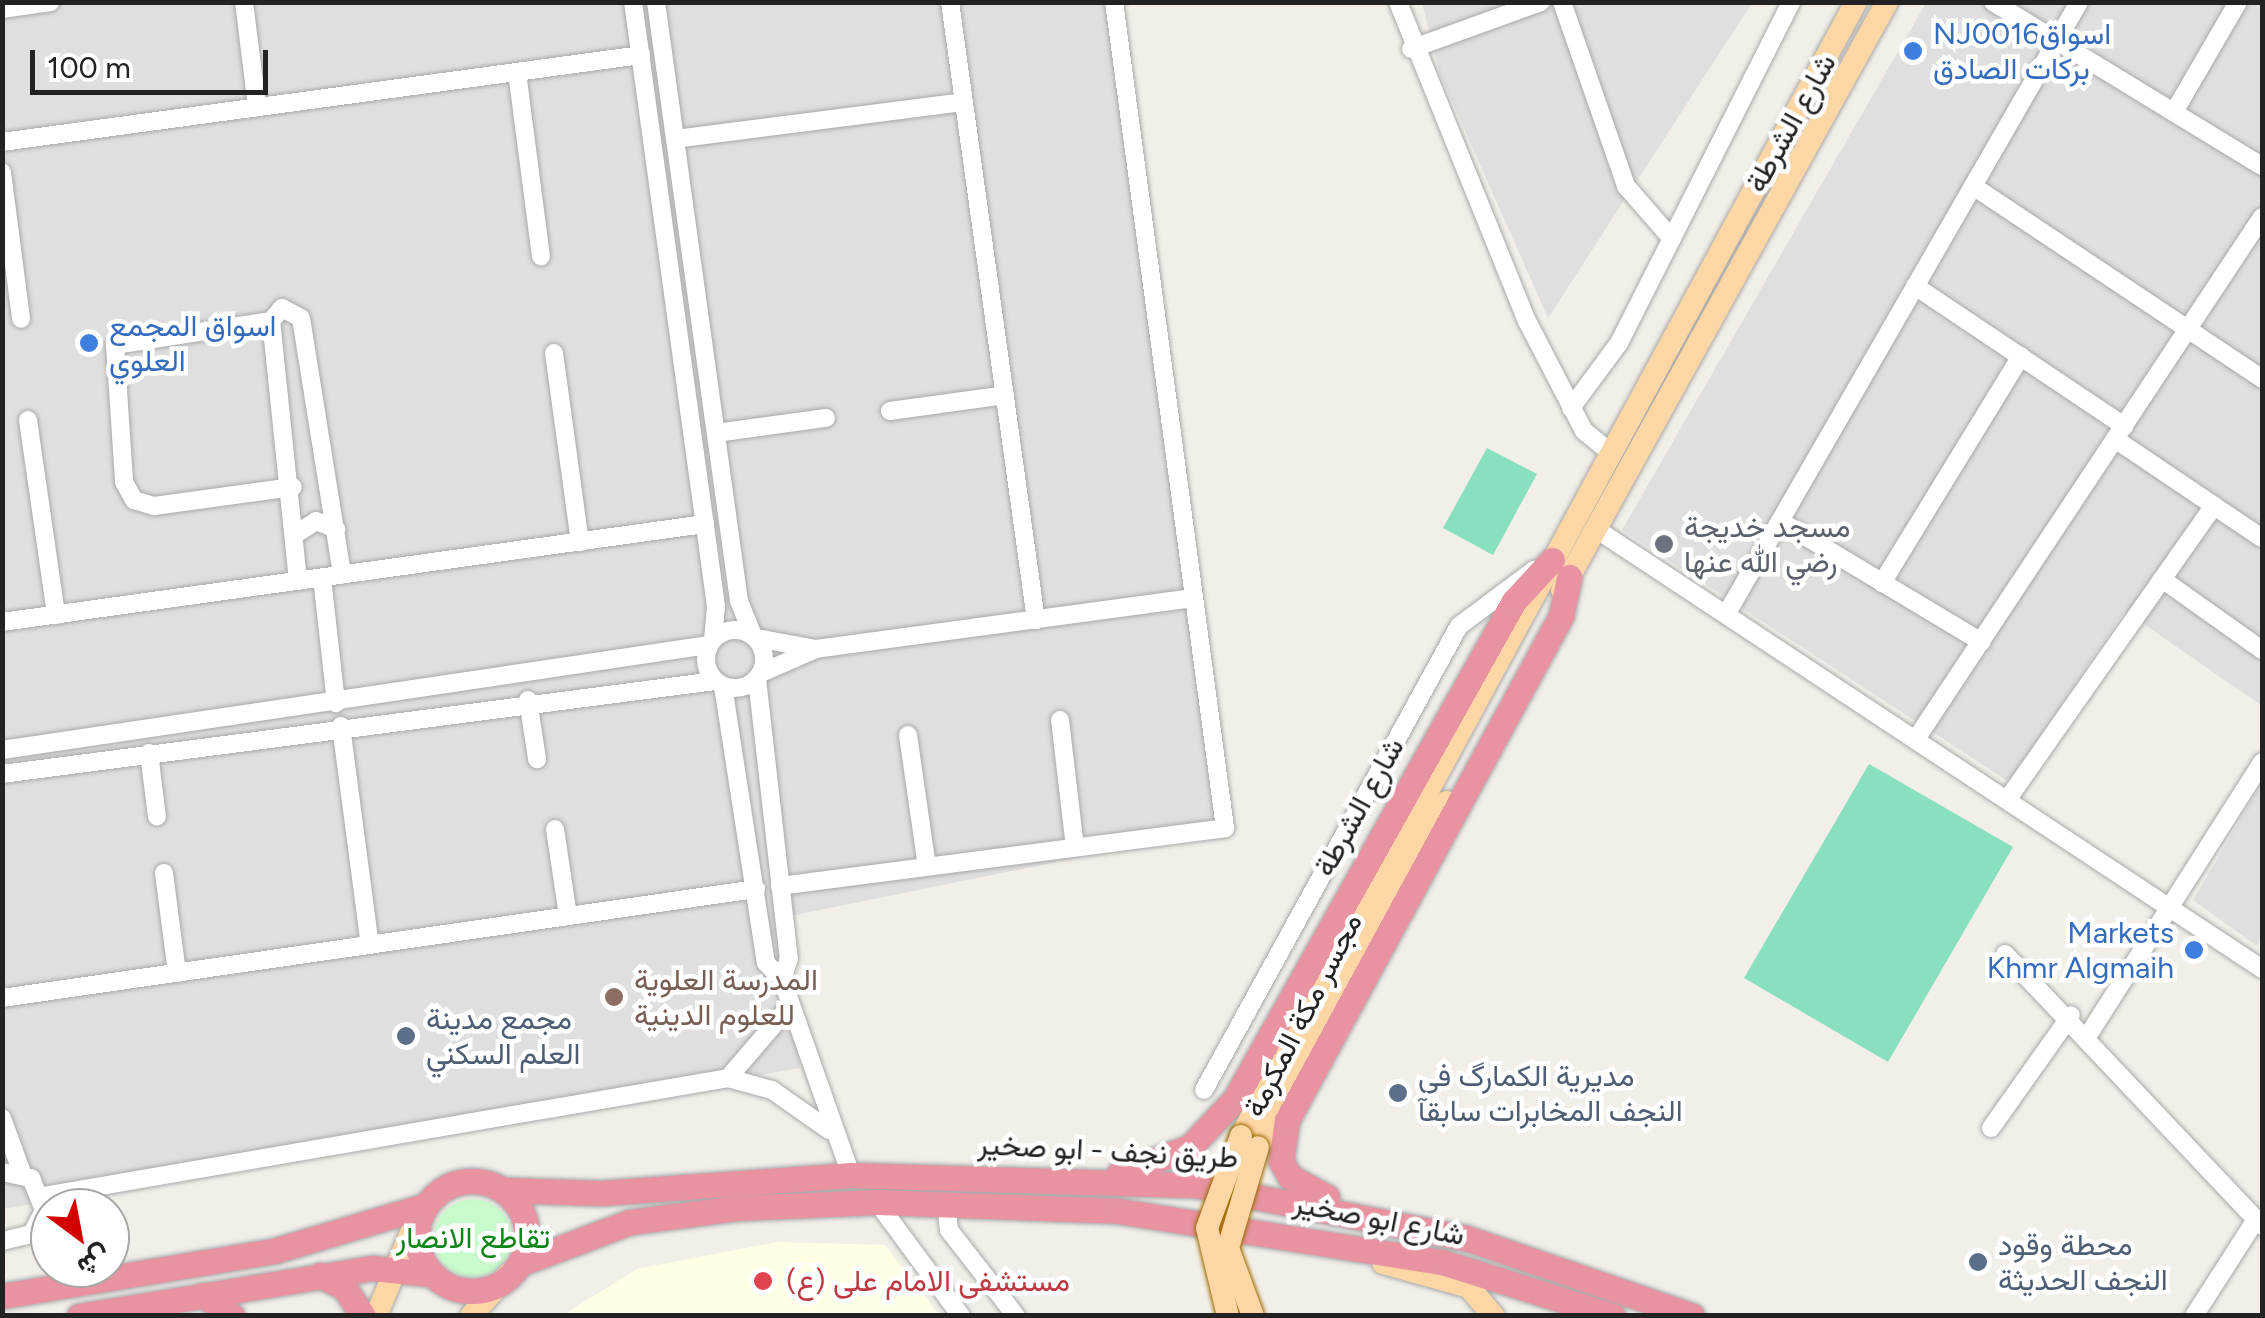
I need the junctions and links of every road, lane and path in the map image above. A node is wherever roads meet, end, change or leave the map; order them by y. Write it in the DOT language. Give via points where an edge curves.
graph roads {
  1 [pos="51,2"];
  2 [pos="244,2"];
  3 [pos="633,2"];
  4 [pos="656,2"];
  5 [pos="950,2"];
  6 [pos="1114,2"];
  7 [pos="1398,2"];
  8 [pos="1540,2"];
  9 [pos="1792,2"];
  10 [pos="1856,2"];
  11 [pos="1887,2"];
  12 [pos="1993,2"];
  13 [pos="2079,2"];
  14 [pos="2238,2"];
  15 [pos="1564,4"];
  16 [pos="2,9"];
  17 [pos="2057,41"];
  18 [pos="1412,50"];
  19 [pos="640,54"];
  20 [pos="517,72"];
  21 [pos="964,102"];
  22 [pos="257,107"];
  23 [pos="2174,112"];
  24 [pos="675,139"];
  25 [pos="2,142"];
  26 [pos="2262,166"];
  27 [pos="2,172"];
  28 [pos="1761,178"];
  29 [pos="1973,186"];
  30 [pos="1783,192"];
  31 [pos="1740,217"];
  32 [pos="2262,217"];
  33 [pos="1764,227"];
  34 [pos="1672,239"];
  35 [pos="542,256"];
  36 [pos="1916,286"];
  37 [pos="21,320"];
  38 [pos="272,321"];
  39 [pos="2188,329"];
  40 [pos="554,353"];
  41 [pos="2021,356"];
  42 [pos="2262,379"];
  43 [pos="1005,395"];
  44 [pos="1572,408"];
  45 [pos="890,411"];
  46 [pos="826,418"];
  47 [pos="28,420"];
  48 [pos="2120,432"];
  49 [pos="716,434"];
  50 [pos="1610,452"];
  51 [pos="293,487"];
  52 [pos="2214,506"];
  53 [pos="1780,522"];
  54 [pos="705,524"];
  55 [pos="336,529"];
  56 [pos="1596,529"];
  57 [pos="294,535"];
  58 [pos="2262,538"];
  59 [pos="580,542"];
  60 [pos="1560,568"];
  61 [pos="342,575"];
  62 [pos="322,578"];
  63 [pos="2162,579"];
  64 [pos="298,581"];
  65 [pos="1882,583"];
  66 [pos="1194,598"];
  67 [pos="1727,614"];
  68 [pos="56,615"];
  69 [pos="1036,620"];
  70 [pos="2,622"];
  71 [pos="755,636"];
  72 [pos="711,642"];
  73 [pos="1981,642"];
  74 [pos="816,649"];
  75 [pos="2262,650"];
  76 [pos="759,676"];
  77 [pos="719,683"];
  78 [pos="528,700"];
  79 [pos="336,703"];
  80 [pos="1060,720"];
  81 [pos="341,726"];
  82 [pos="908,735"];
  83 [pos="1916,739"];
  84 [pos="2,750"];
  85 [pos="149,753"];
  86 [pos="538,759"];
  87 [pos="2262,762"];
  88 [pos="2,774"];
  89 [pos="2007,800"];
  90 [pos="156,818"];
  91 [pos="556,828"];
  92 [pos="1075,847"];
  93 [pos="926,867"];
  94 [pos="164,874"];
  95 [pos="780,886"];
  96 [pos="1370,886"];
  97 [pos="756,889"];
  98 [pos="2172,909"];
  99 [pos="568,916"];
  100 [pos="370,945"];
  101 [pos="2004,954"];
  102 [pos="2260,962"];
  103 [pos="177,973"];
  104 [pos="782,979"];
  105 [pos="2,998"];
  106 [pos="790,1006"];
  107 [pos="2071,1015"];
  108 [pos="2087,1037"];
  109 [pos="728,1078"];
  110 [pos="1204,1090"];
  111 [pos="2,1118"];
  112 [pos="1990,1128"];
  113 [pos="829,1130"];
  114 [pos="1249,1141"];
  115 [pos="12,1172"];
  116 [pos="851,1175"];
  117 [pos="1066,1181"];
  118 [pos="33,1188"];
  119 [pos="89,1188"];
  120 [pos="504,1190"];
  121 [pos="877,1202"];
  122 [pos="946,1205"];
  123 [pos="420,1214"];
  124 [pos="1383,1218"];
  125 [pos="2259,1223"];
  126 [pos="30,1234"];
  127 [pos="2,1241"];
  128 [pos="1333,1242"];
  129 [pos="398,1268"];
  130 [pos="516,1268"];
  131 [pos="320,1274"];
  132 [pos="430,1274"];
  133 [pos="203,1295"];
  134 [pos="2,1296"];
  135 [pos="79,1316"];
  136 [pos="232,1316"];
  137 [pos="363,1316"];
  138 [pos="376,1316"];
  139 [pos="471,1316"];
  140 [pos="961,1316"];
  141 [pos="1016,1316"];
  142 [pos="1228,1316"];
  143 [pos="1252,1316"];
  144 [pos="1493,1316"];
  145 [pos="1613,1316"];
  146 [pos="1692,1316"];
  147 [pos="2194,1316"];
  1 -- 16 [label="street"];
  2 -- 22 [label="street"];
  3 -- 19 [label="street"];
  4 -- 24 [label="street"];
  5 -- 21 [label="street"];
  6 -- 66 [label="street"];
  7 -- 18 [label="street"];
  8 -- 18 [label="street"];
  9 -- 34 [label="street"];
  10 -- 28 [label="main road, شارع الشرطة"];
  11 -- 30 [label="main road, شارع الشرطة"];
  12 -- 17 [label="street"];
  13 -- 17 [label="street"];
  14 -- 23 [label="street"];
  15 -- 34 [label="street" via="1626,186"];
  17 -- 23 [label="street"];
  17 -- 29 [label="street"];
  18 -- 44 [label="street"];
  19 -- 20 [label="street"];
  19 -- 54 [label="street"];
  20 -- 22 [label="street"];
  20 -- 35 [label="street"];
  21 -- 24 [label="street"];
  21 -- 43 [label="street"];
  22 -- 25 [label="street"];
  23 -- 26 [label="street"];
  24 -- 49 [label="street"];
  27 -- 37 [label="street"];
  28 -- 30 [label="main road"];
  28 -- 31 [label="main road, شارع الشرطة"];
  29 -- 36 [label="street"];
  29 -- 39 [label="street"];
  30 -- 33 [label="main road, شارع الشرطة"];
  31 -- 33 [label="main road"];
  31 -- 50 [label="main road, شارع الشرطة"];
  32 -- 39 [label="street"];
  33 -- 56 [label="main road, شارع الشرطة"];
  34 -- 44 [label="street" via="1620,343"];
  36 -- 41 [label="street"];
  36 -- 53 [label="street"];
  38 -- 51 [label="street"];
  38 -- 51 [label="street" via="114,346 124,482 134,500 154,506"];
  38 -- 55 [label="street" via="282,308 301,318"];
  39 -- 42 [label="street"];
  39 -- 48 [label="street"];
  40 -- 59 [label="street"];
  41 -- 48 [label="street"];
  41 -- 65 [label="street"];
  43 -- 45 [label="street"];
  43 -- 69 [label="street"];
  44 -- 50 [label="street"];
  46 -- 49 [label="street"];
  47 -- 68 [label="street"];
  48 -- 52 [label="street"];
  48 -- 73 [label="street"];
  49 -- 71 [label="street" via="741,610"];
  50 -- 60 [label="main road, شارع الشرطة"];
  51 -- 57 [label="street"];
  52 -- 58 [label="street"];
  52 -- 63 [label="street"];
  53 -- 65 [label="street"];
  53 -- 67 [label="street"];
  54 -- 59 [label="street"];
  54 -- 72 [label="street"];
  55 -- 57 [label="street" via="316,521"];
  55 -- 61 [label="street"];
  56 -- 60 [label="main road, شارع الشرطة"];
  56 -- 67 [label="street"];
  57 -- 64 [label="street"];
  59 -- 61 [label="street"];
  60 -- 96 [label="main road, شارع الشرطة"];
  60 -- 110 [label="street, شارع الشرطة" via="1459,626"];
  60 -- 114 [label="main road, مجسر مكة المكرمة" via="1394,896"];
  60 -- 117 [label="highway" via="1514,601 1221,1117 1148,1168"];
  60 -- 124 [label="highway" via="1560,616 1279,1140 1290,1177"];
  61 -- 62 [label="street"];
  62 -- 64 [label="street"];
  62 -- 79 [label="street"];
  63 -- 75 [label="street"];
  63 -- 89 [label="street"];
  64 -- 68 [label="street"];
  65 -- 73 [label="street"];
  66 -- 69 [label="street"];
  66 -- 92 [label="street" via="1225,828"];
  67 -- 83 [label="street"];
  68 -- 70 [label="street"];
  69 -- 74 [label="street"];
  71 -- 72 [label="street" via="732,629"];
  71 -- 74 [label="street"];
  71 -- 76 [label="street"];
  72 -- 77 [label="street"];
  72 -- 79 [label="street"];
  73 -- 83 [label="street"];
  74 -- 76 [label="street"];
  76 -- 77 [label="street"];
  76 -- 95 [label="street"];
  77 -- 78 [label="street"];
  77 -- 97 [label="street"];
  78 -- 81 [label="street"];
  78 -- 86 [label="street"];
  79 -- 84 [label="street"];
  80 -- 92 [label="street"];
  81 -- 85 [label="street"];
  81 -- 100 [label="street"];
  82 -- 93 [label="street"];
  83 -- 89 [label="street"];
  85 -- 88 [label="street"];
  85 -- 90 [label="street"];
  87 -- 98 [label="street"];
  89 -- 98 [label="street"];
  91 -- 99 [label="street"];
  92 -- 93 [label="street"];
  93 -- 95 [label="street"];
  94 -- 103 [label="street"];
  95 -- 104 [label="street" via="789,958"];
  96 -- 114 [label="main road, مجسر مكة المكرمة"];
  97 -- 99 [label="street"];
  97 -- 104 [label="street" via="766,963"];
  98 -- 102 [label="street"];
  98 -- 108 [label="street"];
  99 -- 100 [label="street"];
  100 -- 103 [label="street"];
  101 -- 107 [label="street"];
  103 -- 105 [label="street"];
  104 -- 106 [label="street"];
  106 -- 109 [label="street"];
  106 -- 113 [label="street"];
  107 -- 108 [label="street"];
  107 -- 112 [label="street"];
  108 -- 125 [label="street"];
  109 -- 113 [label="street" via="787,1098"];
  109 -- 119 [label="street"];
  111 -- 115 [label="street"];
  113 -- 116 [label="street"];
  114 -- 142 [label="main road, مجسر مكة المكرمة, bridge" via="1207,1228"];
  114 -- 143 [label="main road, مجسر مكة المكرمة, bridge" via="1228,1248"];
  115 -- 118 [label="street"];
  116 -- 117 [label="highway, طريق نجف - ابو صخير"];
  116 -- 120 [label="highway, طريق نجف - ابو صخير" via="600,1193"];
  117 -- 124 [label="highway, طريق نجف - ابو صخير" via="1195,1185"];
  120 -- 123 [label="highway" via="458,1188"];
  120 -- 130 [label="highway" via="528,1218"];
  121 -- 122 [label="highway, شارع ابو صخير"];
  121 -- 130 [label="highway" via="660,1217"];
  121 -- 140 [label="street"];
  122 -- 128 [label="highway, شارع ابو صخير" via="1119,1211"];
  122 -- 141 [label="street" via="949,1230"];
  123 -- 129 [label="main road"];
  123 -- 132 [label="highway" via="415,1254"];
  123 -- 134 [label="highway" via="274,1251"];
  124 -- 146 [label="highway, طريق نجف - ابو صخير" via="1537,1258"];
  125 -- 147 [label="street"];
  126 -- 127 [label="street"];
  128 -- 144 [label="main road" via="1469,1286"];
  128 -- 145 [label="highway, شارع ابو صخير" via="1510,1280"];
  129 -- 131 [label="highway"];
  129 -- 132 [label="highway"];
  129 -- 138 [label="main road"];
  130 -- 132 [label="highway" via="466,1287"];
  130 -- 139 [label="main road"];
  131 -- 133 [label="highway"];
  131 -- 137 [label="highway" via="344,1286"];
  133 -- 135 [label="highway"];
  133 -- 136 [label="highway"];
}
